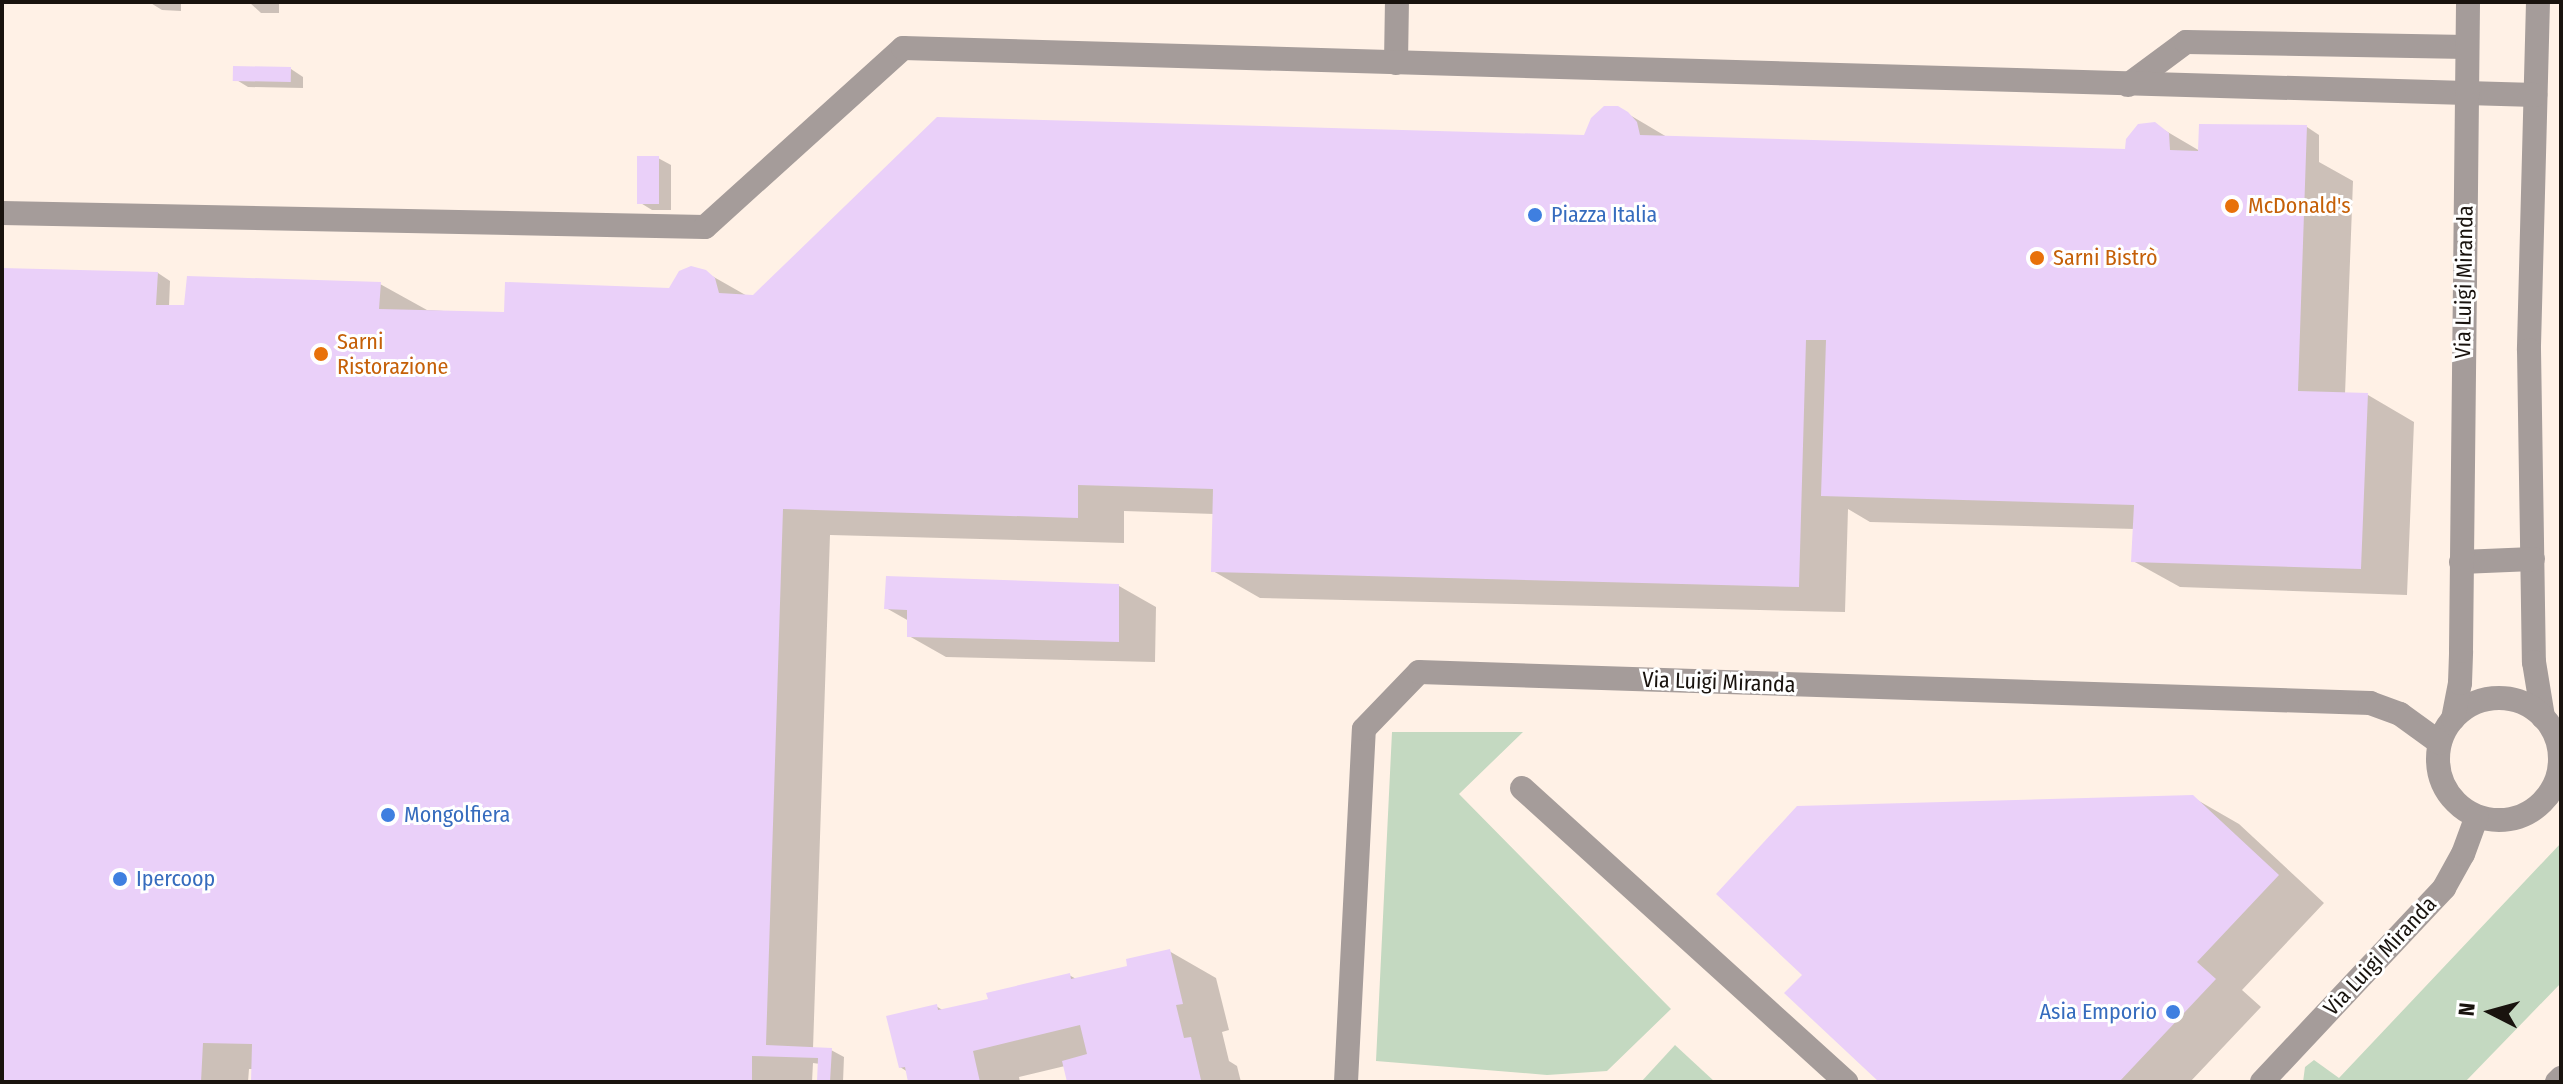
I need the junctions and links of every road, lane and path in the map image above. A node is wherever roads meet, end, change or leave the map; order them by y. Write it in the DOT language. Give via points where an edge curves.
graph roads {
  1 [pos="1397,2"];
  2 [pos="2468,2"];
  3 [pos="2538,2"];
  4 [pos="2467,47"];
  5 [pos="1396,63"];
  6 [pos="2128,85"];
  7 [pos="2466,95"];
  8 [pos="2535,95"];
  9 [pos="2,213"];
  10 [pos="2533,559"];
  11 [pos="2461,562"];
  12 [pos="2543,717"];
  13 [pos="2453,719"];
  14 [pos="2440,743"];
  15 [pos="2560,751"];
  16 [pos="1522,788"];
  17 [pos="2477,816"];
  18 [pos="1346,1082"];
  19 [pos="1846,1082"];
  20 [pos="2262,1082"];
  1 -- 5 [label="street"];
  2 -- 4 [label="street, Via Luigi Miranda"];
  3 -- 8 [label="street"];
  4 -- 6 [label="street" via="2186,42"];
  4 -- 7 [label="street, Via Luigi Miranda"];
  5 -- 6 [label="street"];
  5 -- 9 [label="street" via="903,48 705,227"];
  6 -- 7 [label="street"];
  7 -- 8 [label="street"];
  7 -- 11 [label="street, Via Luigi Miranda"];
  8 -- 10 [label="street" via="2529,350"];
  10 -- 11 [label="street"];
  10 -- 12 [label="street" via="2534,662"];
  11 -- 13 [label="street, Via Luigi Miranda" via="2460,683"];
  12 -- 13 [label="street" via="2527,705 2487,699"];
  12 -- 15 [label="street"];
  13 -- 14 [label="street"];
  14 -- 17 [label="street" via="2445,786 2461,807"];
  14 -- 18 [label="street, Via Luigi Miranda" via="2400,714 2370,703 1419,672 1364,729"];
  15 -- 17 [label="street" via="2558,775 2535,808 2497,821"];
  16 -- 19 [label="street"];
  17 -- 20 [label="street, Via Luigi Miranda" via="2444,888"];
}
